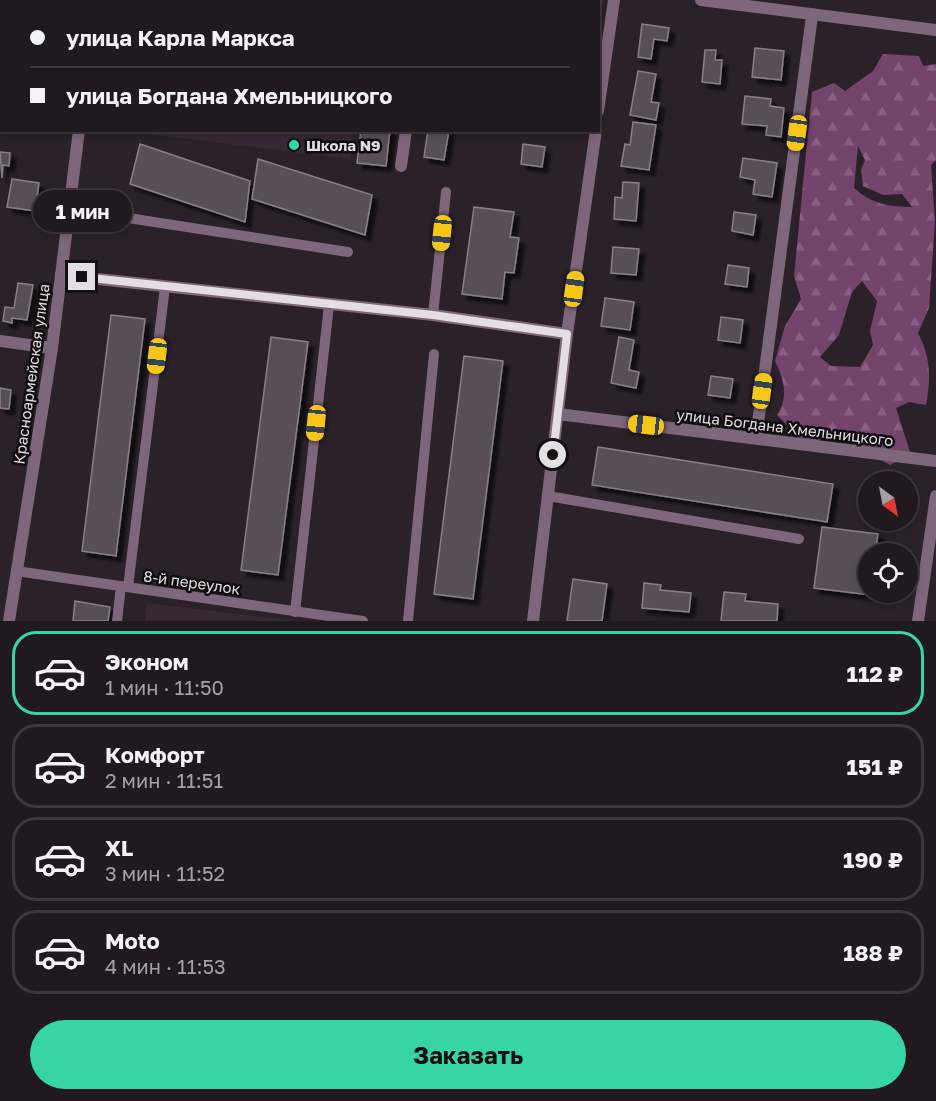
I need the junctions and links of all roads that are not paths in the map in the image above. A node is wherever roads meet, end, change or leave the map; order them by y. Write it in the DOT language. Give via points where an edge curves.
graph roads {
  1 [pos="614,0"];
  2 [pos="701,0"];
  3 [pos="740,2"];
  4 [pos="812,16"];
  5 [pos="936,30"];
  6 [pos="600,97"];
  7 [pos="79,132"];
  8 [pos="406,132"];
  9 [pos="596,132"];
  10 [pos="401,166"];
  11 [pos="446,192"];
  12 [pos="70,209"];
  13 [pos="348,252"];
  14 [pos="61,275"];
  15 [pos="165,287"];
  16 [pos="329,305"];
  17 [pos="433,315"];
  18 [pos="567,334"];
  19 [pos="0,340"];
  20 [pos="52,348"];
  21 [pos="434,354"];
  22 [pos="558,414"];
  23 [pos="756,438"];
  24 [pos="936,461"];
  25 [pos="548,496"];
  26 [pos="936,496"];
  27 [pos="799,538"];
  28 [pos="16,571"];
  29 [pos="124,587"];
  30 [pos="295,612"];
  31 [pos="332,619"];
  32 [pos="9,621"];
  33 [pos="117,621"];
  34 [pos="363,621"];
  35 [pos="408,621"];
  36 [pos="533,621"];
  37 [pos="918,621"];
  1 -- 6 [label="street"];
  2 -- 3 [label="street"];
  3 -- 4 [label="street"];
  4 -- 5 [label="street"];
  4 -- 23 [label="street"];
  7 -- 12 [label="street, Красноармейская улица"];
  8 -- 10 [label="street"];
  9 -- 18 [label="street"];
  11 -- 17 [label="lane"];
  12 -- 13 [label="lane"];
  12 -- 14 [label="street, Красноармейская улица"];
  14 -- 15 [label="street"];
  14 -- 20 [label="street, Красноармейская улица"];
  15 -- 16 [label="street"];
  15 -- 29 [label="lane"];
  16 -- 17 [label="street"];
  16 -- 30 [label="lane"];
  17 -- 18 [label="street"];
  18 -- 22 [label="street"];
  19 -- 20 [label="street"];
  20 -- 28 [label="street, Красноармейская улица"];
  21 -- 35 [label="lane"];
  22 -- 23 [label="street, улица Богдана Хмельницкого"];
  22 -- 25 [label="street"];
  23 -- 24 [label="street, улица Богдана Хмельницкого"];
  25 -- 27 [label="lane"];
  25 -- 36 [label="street"];
  26 -- 37 [label="street"];
  28 -- 29 [label="lane, 8-й переулок"];
  28 -- 32 [label="street, Красноармейская улица"];
  29 -- 30 [label="lane, 8-й переулок"];
  29 -- 33 [label="lane"];
  30 -- 31 [label="lane, 8-й переулок"];
  31 -- 34 [label="lane, 8-й переулок"];
}
